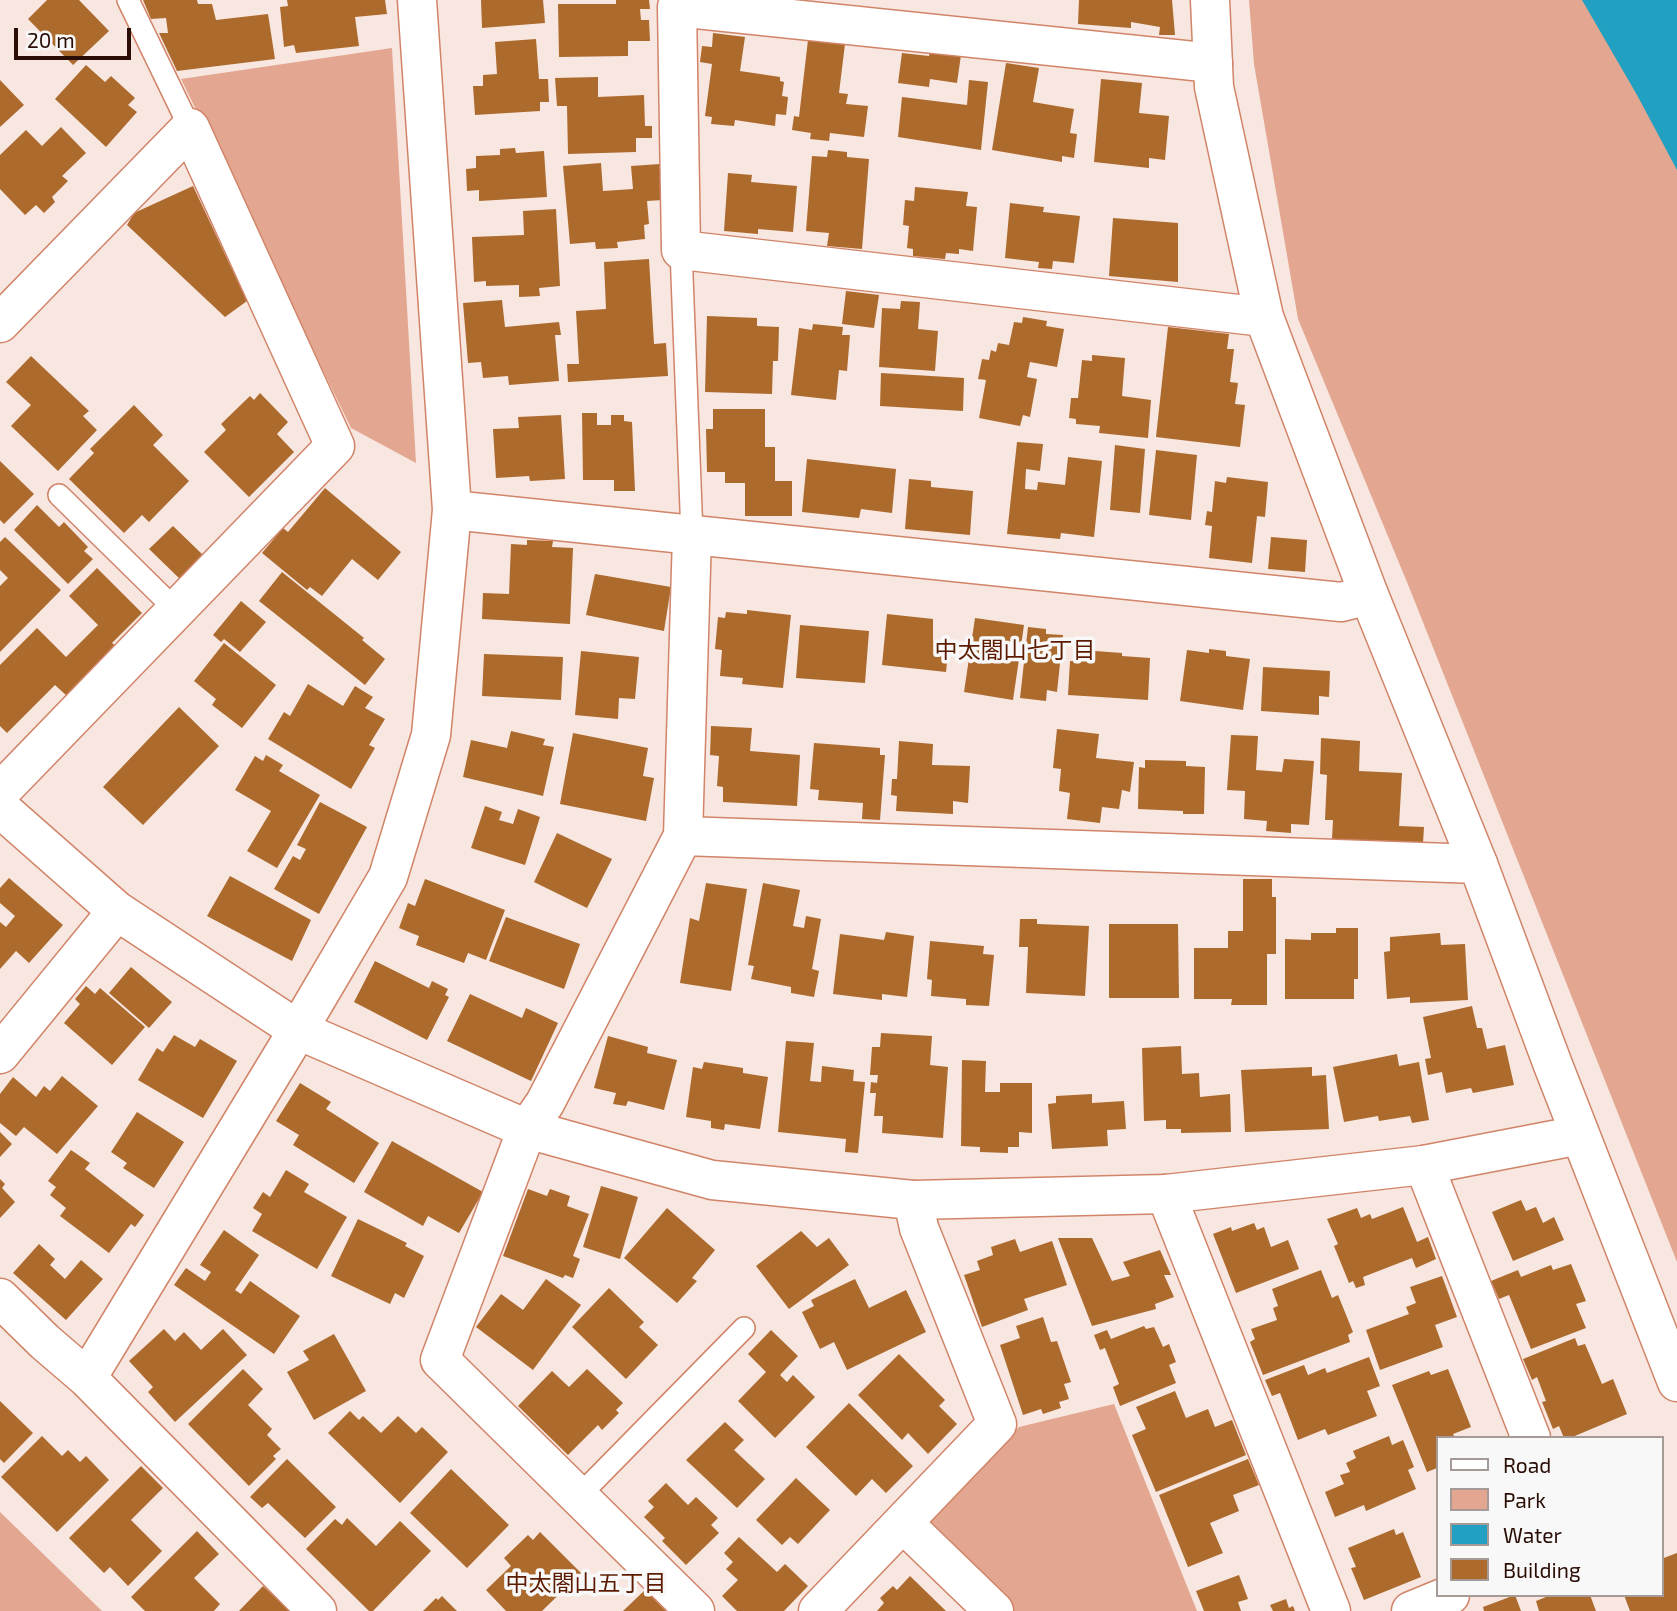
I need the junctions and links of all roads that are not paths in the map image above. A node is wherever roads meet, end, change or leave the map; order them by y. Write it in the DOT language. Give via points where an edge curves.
graph roads {
  1 [pos="128,0"];
  2 [pos="418,0"];
  3 [pos="1210,0"];
  4 [pos="675,3"];
  5 [pos="1213,63"];
  6 [pos="190,128"];
  7 [pos="681,250"];
  8 [pos="1264,317"];
  9 [pos="0,323"];
  10 [pos="59,495"];
  11 [pos="452,510"];
  12 [pos="692,535"];
  13 [pos="1369,595"];
  14 [pos="176,610"];
  15 [pos="0,792"];
  16 [pos="0,808"];
  17 [pos="683,836"];
  18 [pos="1478,864"];
  19 [pos="117,911"];
  20 [pos="298,1030"];
  21 [pos="0,1054"];
  22 [pos="527,1129"];
  23 [pos="1580,1135"];
  24 [pos="1424,1165"];
  25 [pos="1166,1194"];
  26 [pos="913,1200"];
  27 [pos="0,1298"];
  28 [pos="744,1328"];
  29 [pos="87,1378"];
  30 [pos="1677,1382"];
  31 [pos="1530,1436"];
  32 [pos="578,1497"];
  33 [pos="903,1523"];
  34 [pos="1445,1597"];
  35 [pos="317,1611"];
  36 [pos="695,1611"];
  37 [pos="818,1611"];
  38 [pos="994,1611"];
  39 [pos="1331,1611"];
  40 [pos="1411,1611"];
  1 -- 6 [label="lane"];
  2 -- 11 [label="street"];
  3 -- 5 [label="street"];
  4 -- 5 [label="street"];
  4 -- 7 [label="street"];
  5 -- 8 [label="street" via="1214,87"];
  6 -- 9 [label="street"];
  6 -- 14 [label="street" via="335,446"];
  7 -- 8 [label="street"];
  7 -- 12 [label="lane"];
  8 -- 13 [label="street"];
  10 -- 14 [label="lane"];
  11 -- 12 [label="street"];
  11 -- 20 [label="street" via="431,735 388,877"];
  12 -- 13 [label="street" via="1342,602"];
  12 -- 17 [label="street"];
  13 -- 18 [label="street"];
  14 -- 15 [label="street"];
  16 -- 19 [label="street"];
  17 -- 18 [label="street"];
  17 -- 22 [label="street" via="545,1103"];
  18 -- 23 [label="street"];
  19 -- 20 [label="street"];
  19 -- 21 [label="street"];
  20 -- 22 [label="street"];
  20 -- 29 [label="street"];
  22 -- 26 [label="street" via="712,1180"];
  22 -- 32 [label="street" via="440,1360"];
  23 -- 24 [label="street"];
  23 -- 30 [label="street"];
  24 -- 25 [label="street"];
  24 -- 31 [label="street"];
  25 -- 26 [label="street"];
  25 -- 39 [label="street"];
  26 -- 33 [label="street" via="919,1228 997,1423"];
  27 -- 29 [label="street"];
  28 -- 32 [label="lane"];
  29 -- 35 [label="street"];
  32 -- 36 [label="street"];
  33 -- 37 [label="street"];
  33 -- 38 [label="street"];
  34 -- 40 [label="street"];
}
